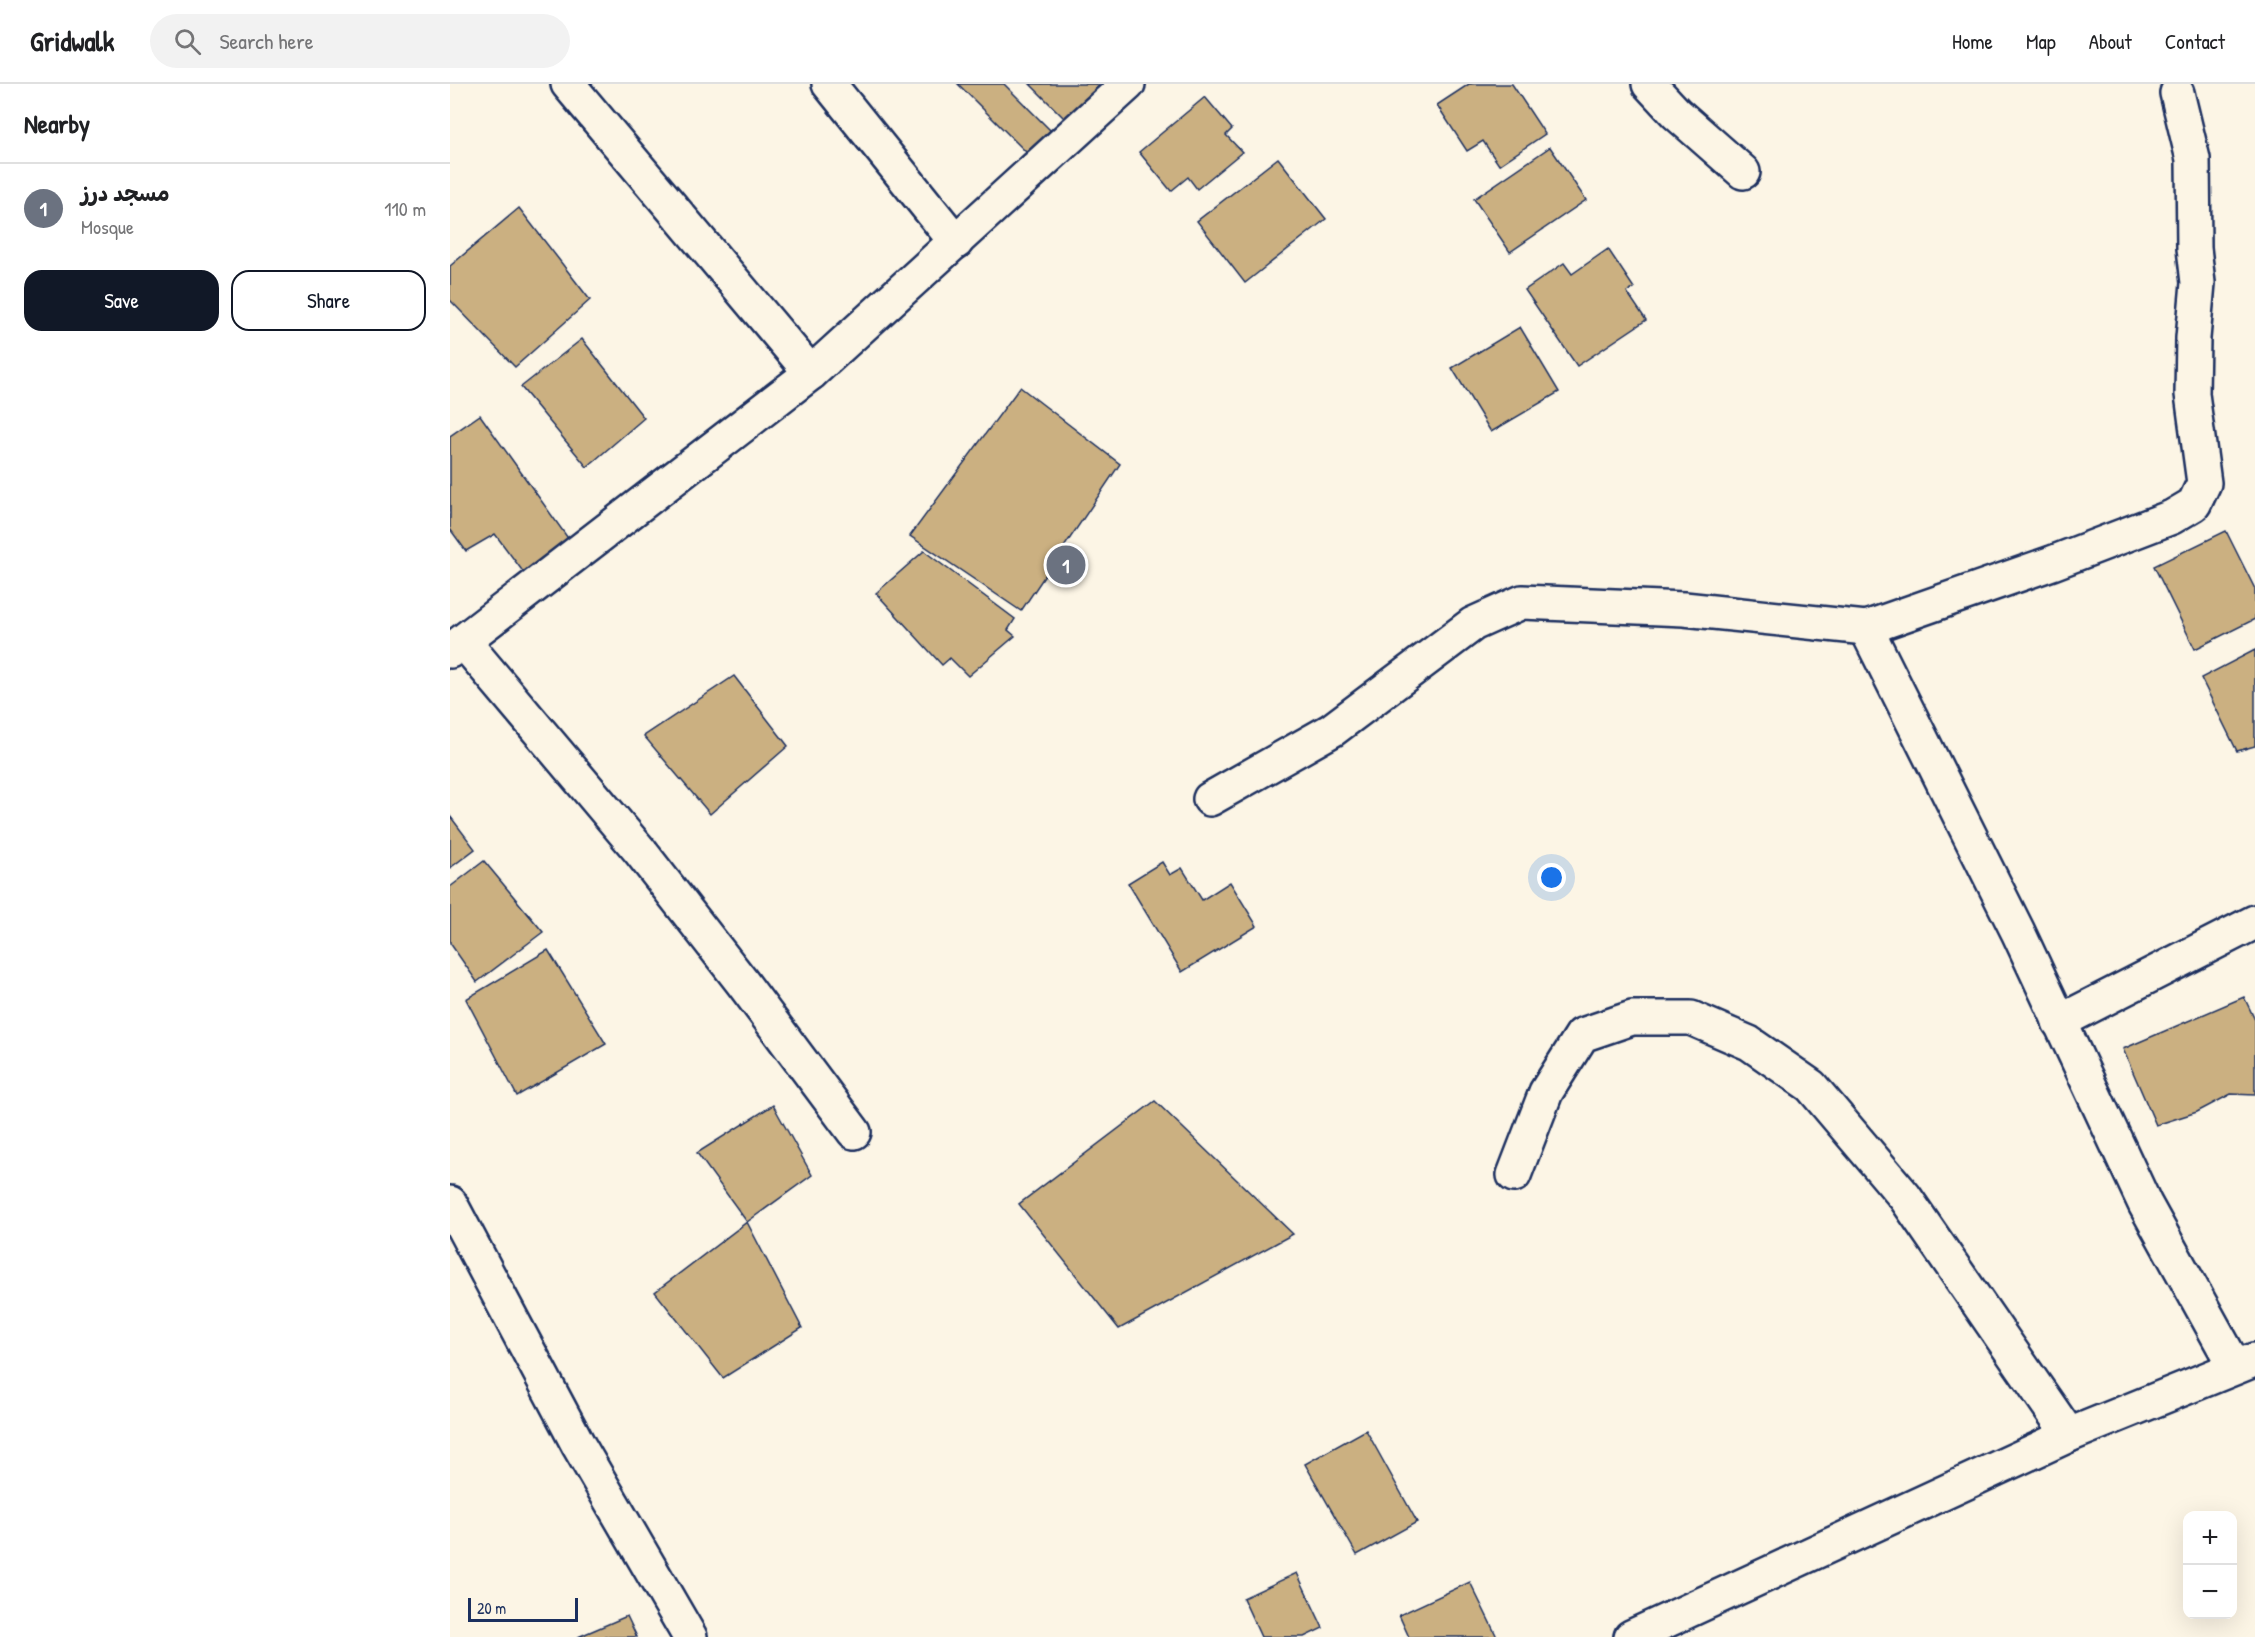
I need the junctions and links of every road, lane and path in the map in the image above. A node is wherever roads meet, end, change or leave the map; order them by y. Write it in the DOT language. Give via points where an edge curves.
graph roads {
  1 [pos="568,84"];
  2 [pos="829,84"];
  3 [pos="1128,84"];
  4 [pos="1649,84"];
  5 [pos="2177,93"];
  6 [pos="1743,172"];
  7 [pos="956,242"];
  8 [pos="811,373"];
  9 [pos="1866,628"];
  10 [pos="457,646"];
  11 [pos="1210,799"];
  12 [pos="2255,922"];
  13 [pos="2059,1022"];
  14 [pos="854,1132"];
  15 [pos="1515,1175"];
  16 [pos="450,1203"];
  17 [pos="2245,1364"];
  18 [pos="2069,1435"];
  19 [pos="690,1637"];
  20 [pos="1631,1637"];
  1 -- 8 [label="street"];
  2 -- 7 [label="street"];
  3 -- 7 [label="street"];
  4 -- 6 [label="street"];
  5 -- 9 [label="street" via="2193,159 2198,283 2192,394 2204,483 2194,504 2172,517 2052,563"];
  7 -- 8 [label="street"];
  8 -- 10 [label="street"];
  9 -- 11 [label="street" via="1684,609 1522,602 1473,624 1332,730"];
  9 -- 13 [label="street"];
  10 -- 14 [label="street" via="640,851"];
  12 -- 13 [label="street"];
  13 -- 17 [label="street" via="2145,1204"];
  15 -- 18 [label="street" via="1546,1092 1582,1035 1632,1018 1690,1018 1749,1043 1811,1086 1905,1197"];
  16 -- 19 [label="street" via="579,1446"];
  17 -- 18 [label="street"];
  18 -- 20 [label="street"];
}
